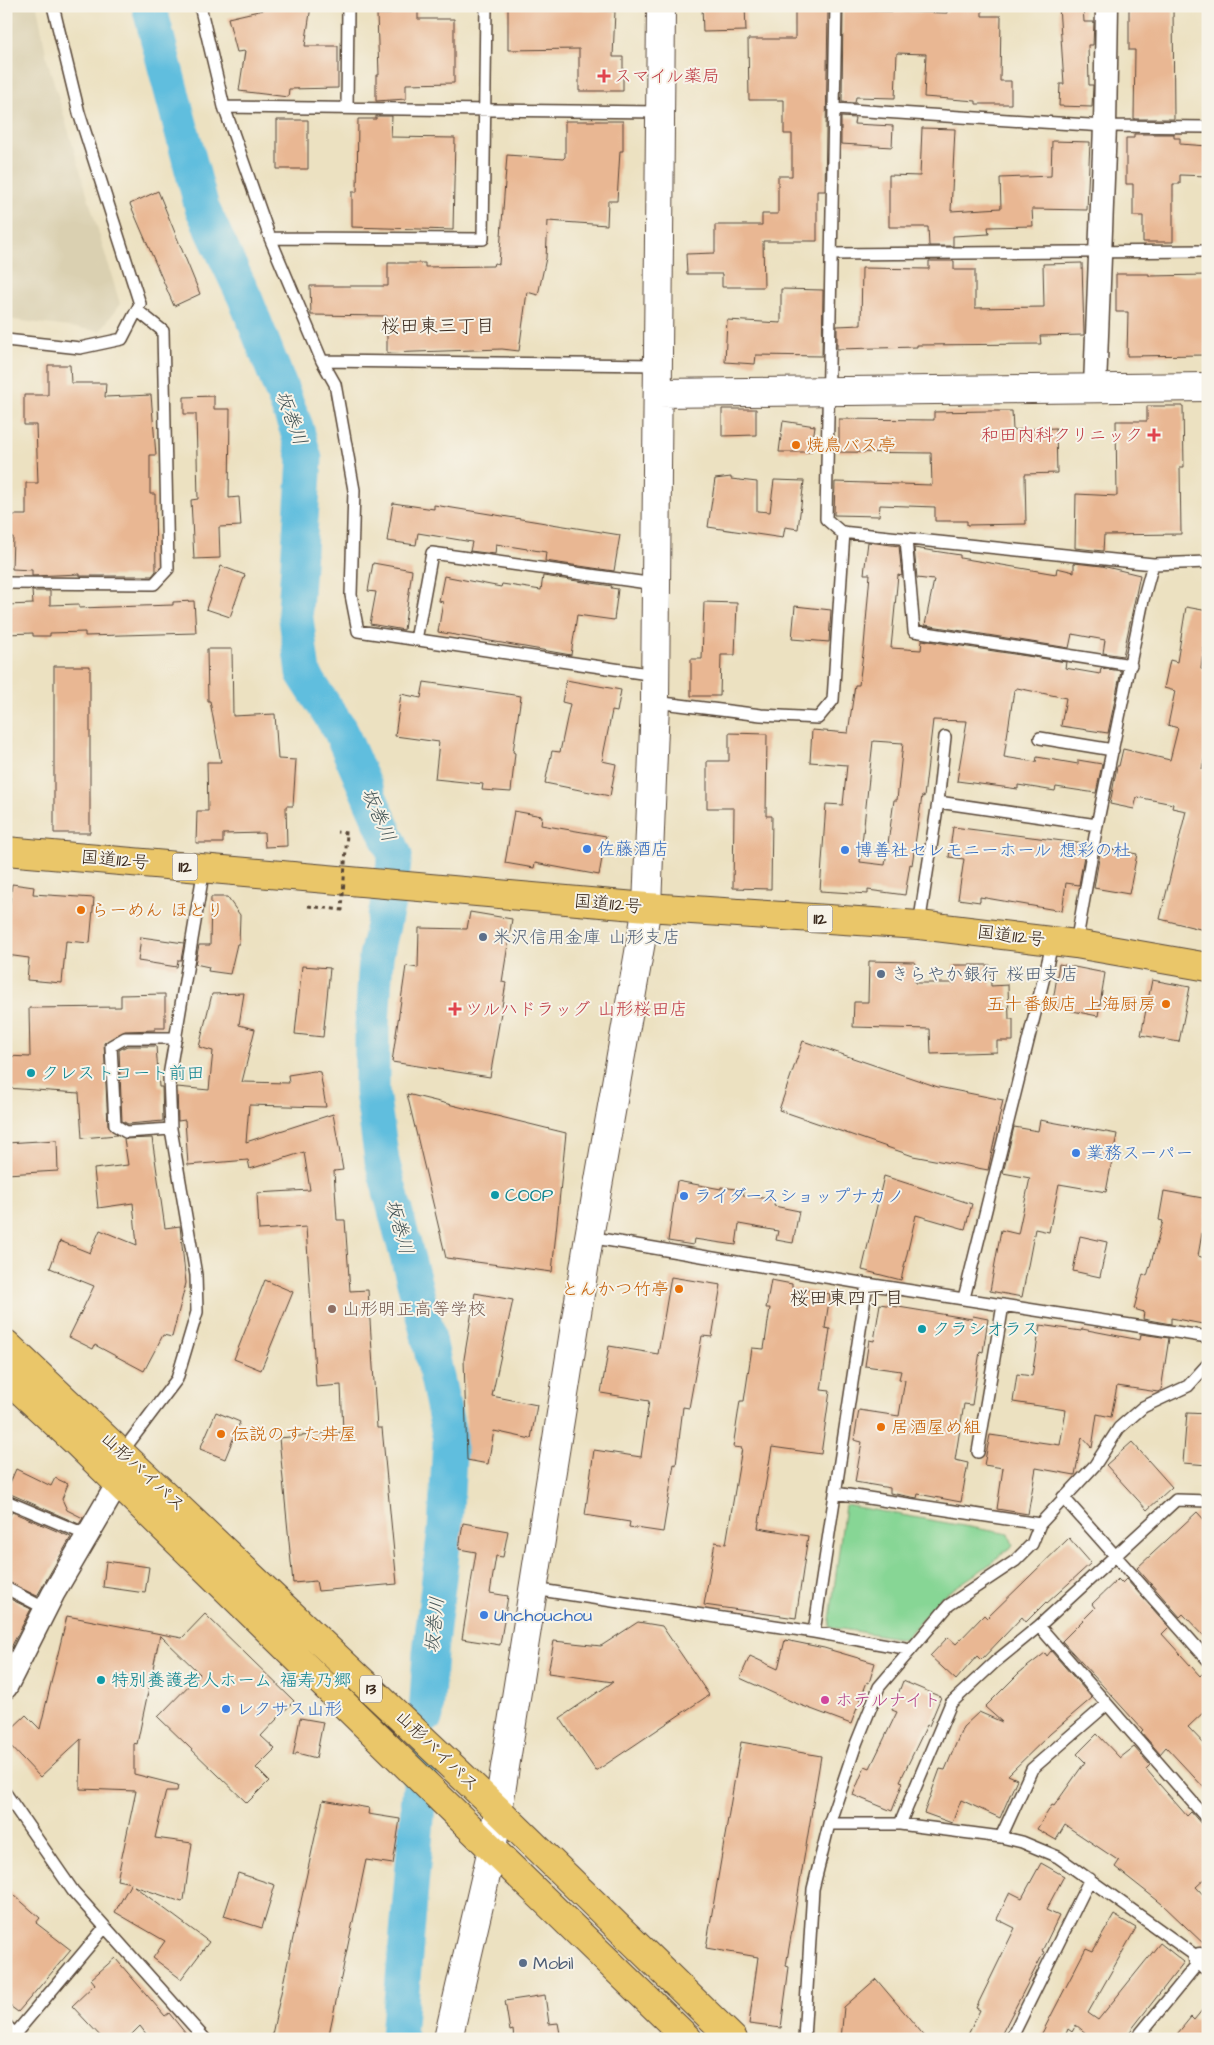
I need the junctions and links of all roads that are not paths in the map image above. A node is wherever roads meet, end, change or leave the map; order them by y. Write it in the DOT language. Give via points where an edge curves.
graph roads {
  1 [pos="53,6"];
  2 [pos="200,6"];
  3 [pos="348,6"];
  4 [pos="486,6"];
  5 [pos="661,6"];
  6 [pos="836,6"];
  7 [pos="1106,6"];
  8 [pos="224,107"];
  9 [pos="347,108"];
  10 [pos="835,109"];
  11 [pos="486,111"];
  12 [pos="660,112"];
  13 [pos="1105,126"];
  14 [pos="1208,128"];
  15 [pos="270,238"];
  16 [pos="1208,251"];
  17 [pos="1100,253"];
  18 [pos="831,254"];
  19 [pos="137,310"];
  20 [pos="6,340"];
  21 [pos="322,360"];
  22 [pos="659,365"];
  23 [pos="1208,386"];
  24 [pos="1095,387"];
  25 [pos="828,392"];
  26 [pos="658,393"];
  27 [pos="844,532"];
  28 [pos="906,539"];
  29 [pos="1208,562"];
  30 [pos="1153,564"];
  31 [pos="6,583"];
  32 [pos="655,584"];
  33 [pos="416,640"];
  34 [pos="1131,666"];
  35 [pos="655,675"];
  36 [pos="655,702"];
  37 [pos="945,737"];
  38 [pos="1040,738"];
  39 [pos="1113,750"];
  40 [pos="938,802"];
  41 [pos="1097,825"];
  42 [pos="6,851"];
  43 [pos="204,868"];
  44 [pos="647,907"];
  45 [pos="919,925"];
  46 [pos="1064,942"];
  47 [pos="1208,967"];
  48 [pos="176,1038"];
  49 [pos="171,1129"];
  50 [pos="589,1237"];
  51 [pos="867,1284"];
  52 [pos="964,1298"];
  53 [pos="1003,1305"];
  54 [pos="6,1327"];
  55 [pos="1208,1337"];
  56 [pos="6,1344"];
  57 [pos="1208,1364"];
  58 [pos="6,1377"];
  59 [pos="6,1384"];
  60 [pos="76,1442"];
  61 [pos="120,1450"];
  62 [pos="978,1452"];
  63 [pos="118,1483"];
  64 [pos="835,1493"];
  65 [pos="1063,1497"];
  66 [pos="6,1501"];
  67 [pos="1208,1501"];
  68 [pos="1040,1524"];
  69 [pos="88,1535"];
  70 [pos="1114,1555"];
  71 [pos="6,1588"];
  72 [pos="534,1589"];
  73 [pos="46,1609"];
  74 [pos="1039,1626"];
  75 [pos="814,1632"];
  76 [pos="910,1649"];
  77 [pos="1208,1660"];
  78 [pos="6,1687"];
  79 [pos="1106,1705"];
  80 [pos="6,1794"];
  81 [pos="498,1810"];
  82 [pos="1208,1820"];
  83 [pos="829,1824"];
  84 [pos="900,1824"];
  85 [pos="1001,1837"];
  86 [pos="492,1850"];
  87 [pos="1090,1879"];
  88 [pos="105,1927"];
  89 [pos="1205,1959"];
  90 [pos="6,2024"];
  91 [pos="450,2033"];
  92 [pos="17,2037"];
  93 [pos="205,2039"];
  94 [pos="688,2039"];
  95 [pos="733,2039"];
  96 [pos="804,2039"];
  97 [pos="1011,2039"];
  98 [pos="1136,2039"];
  1 -- 19 [label="lane" via="79,113 140,304"];
  2 -- 8 [label="lane"];
  3 -- 9 [label="lane"];
  4 -- 11 [label="lane"];
  5 -- 12 [label="street"];
  6 -- 10 [label="lane"];
  7 -- 13 [label="street"];
  8 -- 9 [label="lane"];
  8 -- 15 [label="lane"];
  9 -- 11 [label="lane"];
  10 -- 13 [label="lane"];
  10 -- 18 [label="lane"];
  11 -- 12 [label="lane"];
  11 -- 15 [label="lane" via="483,240"];
  12 -- 22 [label="street"];
  13 -- 14 [label="lane"];
  13 -- 17 [label="street"];
  15 -- 21 [label="lane"];
  16 -- 17 [label="lane"];
  17 -- 18 [label="lane"];
  17 -- 24 [label="street"];
  18 -- 25 [label="lane"];
  19 -- 20 [label="lane" via="122,339 80,348"];
  19 -- 31 [label="lane" via="163,331 168,569 154,584"];
  21 -- 22 [label="lane"];
  21 -- 33 [label="lane" via="335,384 354,490 351,596 358,631"];
  22 -- 26 [label="street"];
  23 -- 24 [label="street"];
  24 -- 25 [label="street"];
  25 -- 26 [label="street"];
  25 -- 27 [label="lane" via="826,519"];
  26 -- 32 [label="street"];
  27 -- 28 [label="lane"];
  27 -- 36 [label="lane" via="833,700 818,718 761,715"];
  28 -- 30 [label="lane"];
  28 -- 34 [label="lane" via="914,631"];
  29 -- 30 [label="lane"];
  30 -- 34 [label="lane"];
  32 -- 33 [label="lane" via="432,553"];
  32 -- 35 [label="street"];
  33 -- 35 [label="lane"];
  34 -- 39 [label="lane"];
  35 -- 36 [label="street"];
  36 -- 44 [label="street"];
  37 -- 40 [label="lane"];
  38 -- 39 [label="lane"];
  39 -- 41 [label="lane"];
  40 -- 41 [label="lane"];
  40 -- 45 [label="lane"];
  41 -- 46 [label="lane"];
  42 -- 43 [label="highway, 国道112号 / 112"];
  43 -- 44 [label="highway, 国道112号 / 112"];
  43 -- 48 [label="lane"];
  44 -- 45 [label="highway, 国道112号 / 112"];
  44 -- 50 [label="street"];
  45 -- 46 [label="highway, 国道112号 / 112"];
  46 -- 47 [label="highway, 国道112号 / 112"];
  46 -- 52 [label="lane"];
  48 -- 49 [label="lane" via="170,1076"];
  48 -- 49 [label="lane" via="125,1038 111,1046 115,1125 126,1132"];
  49 -- 61 [label="lane" via="196,1275 197,1312 177,1379"];
  50 -- 51 [label="lane"];
  50 -- 72 [label="street"];
  51 -- 52 [label="lane"];
  51 -- 64 [label="lane"];
  52 -- 53 [label="lane"];
  53 -- 55 [label="lane"];
  53 -- 62 [label="lane"];
  54 -- 61 [label="highway" via="49,1369"];
  56 -- 61 [label="highway, 山形バイパス / 13"];
  57 -- 65 [label="lane" via="1188,1386 1143,1407 1119,1428 1095,1465"];
  58 -- 60 [label="highway, 山形バイパス / 13"];
  59 -- 60 [label="highway"];
  60 -- 63 [label="highway, 山形バイパス / 13"];
  61 -- 81 [label="highway, 山形バイパス / 13"];
  63 -- 69 [label="street"];
  63 -- 86 [label="highway, 山形バイパス / 13"];
  64 -- 68 [label="lane"];
  64 -- 75 [label="lane"];
  65 -- 68 [label="lane"];
  65 -- 70 [label="lane"];
  66 -- 69 [label="lane"];
  67 -- 70 [label="lane" via="1176,1500"];
  68 -- 76 [label="lane" via="1032,1544 1016,1561 950,1606"];
  69 -- 73 [label="street"];
  70 -- 74 [label="lane"];
  70 -- 77 [label="lane"];
  71 -- 73 [label="lane"];
  72 -- 75 [label="lane"];
  72 -- 81 [label="street"];
  73 -- 78 [label="street"];
  74 -- 79 [label="lane"];
  74 -- 84 [label="lane" via="951,1703"];
  75 -- 76 [label="lane"];
  76 -- 83 [label="lane" via="879,1687"];
  79 -- 82 [label="lane"];
  79 -- 85 [label="lane" via="1032,1769"];
  80 -- 88 [label="lane" via="73,1891"];
  81 -- 86 [label="street"];
  81 -- 95 [label="highway, 山形バイパス / 13"];
  83 -- 84 [label="lane"];
  83 -- 96 [label="lane" via="813,1889"];
  84 -- 85 [label="lane"];
  85 -- 87 [label="lane" via="1058,1857"];
  86 -- 91 [label="street"];
  86 -- 94 [label="highway, 山形バイパス / 13"];
  87 -- 89 [label="lane"];
  87 -- 97 [label="lane"];
  88 -- 92 [label="lane"];
  88 -- 93 [label="lane"];
  89 -- 98 [label="lane"];
  90 -- 92 [label="lane"];
}
